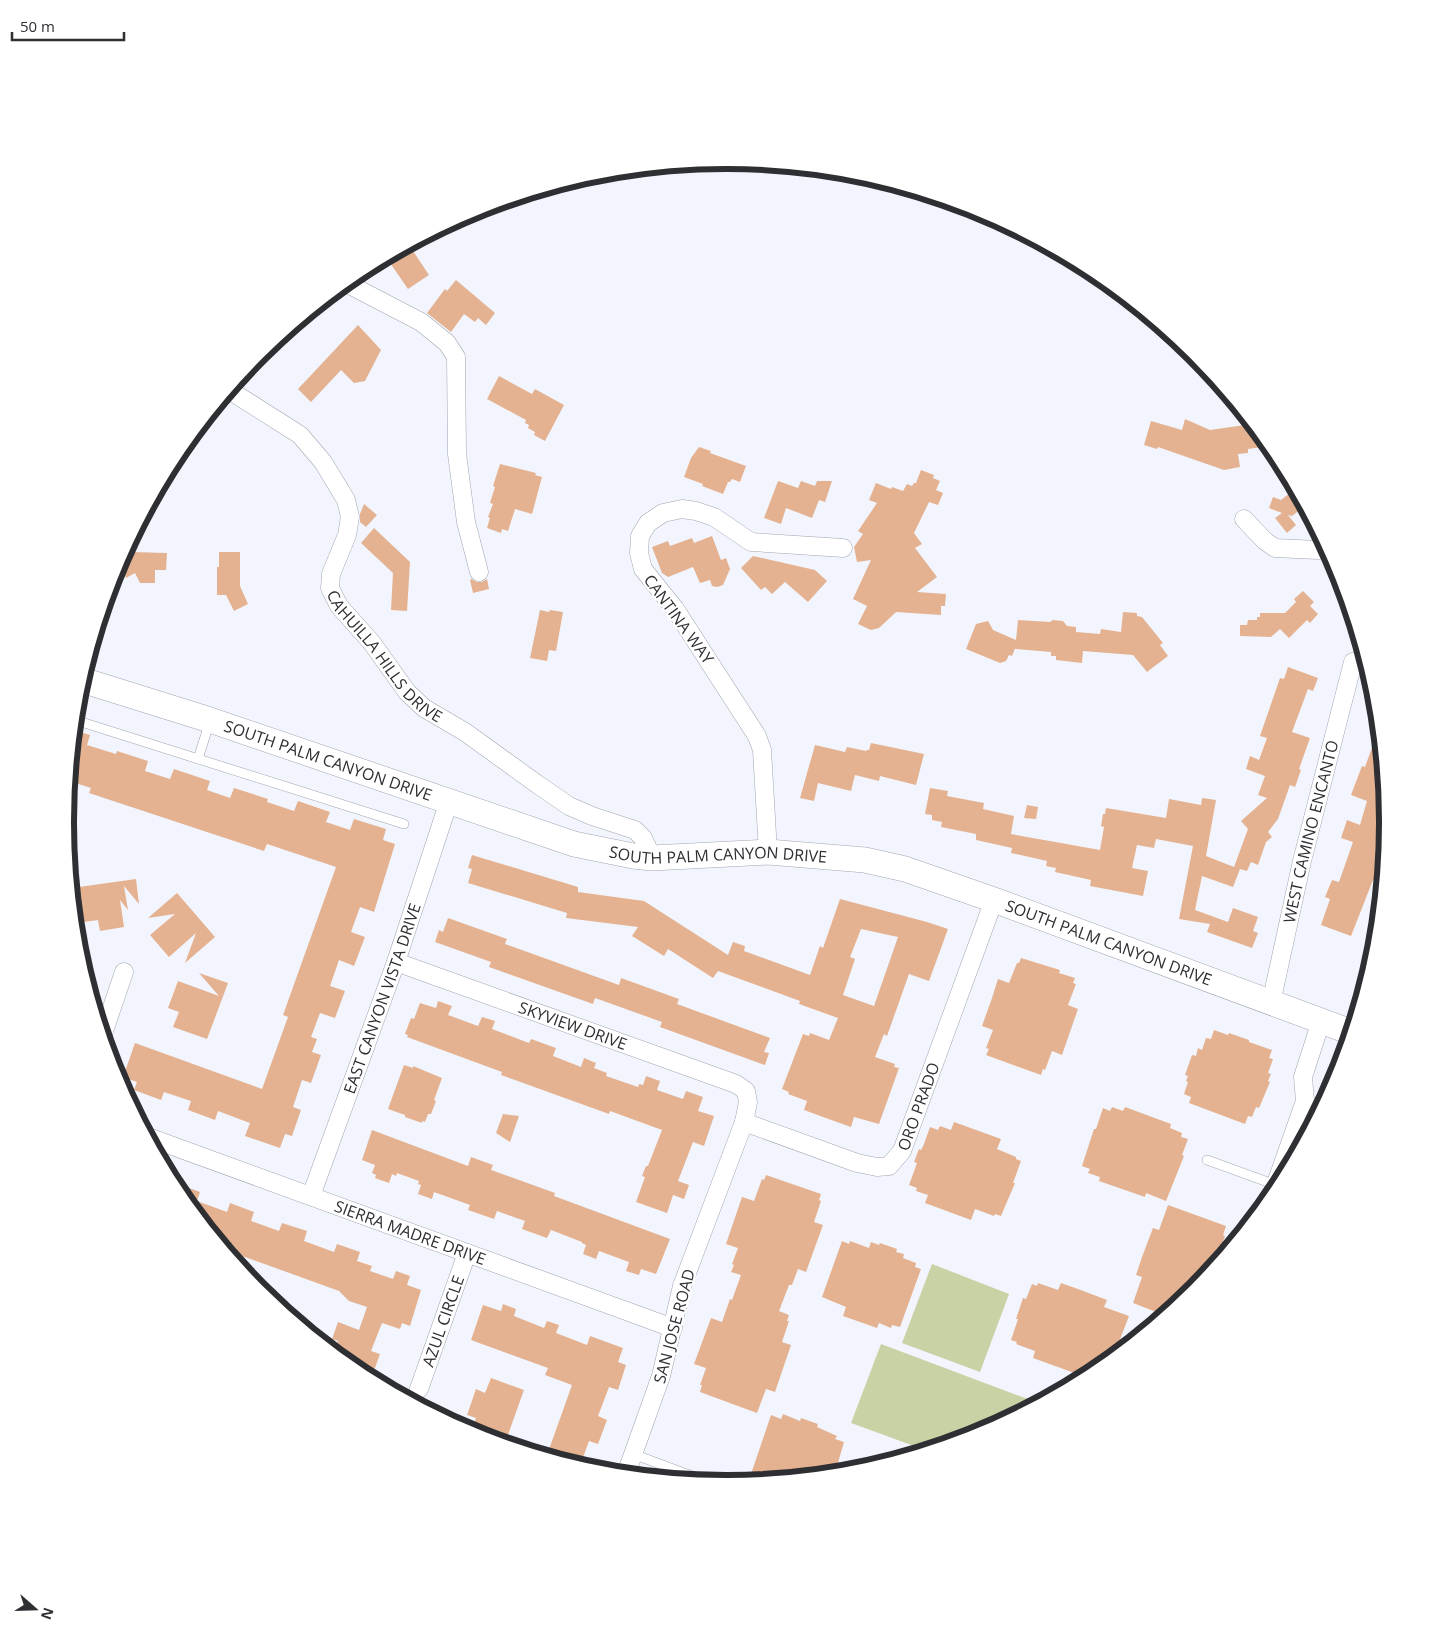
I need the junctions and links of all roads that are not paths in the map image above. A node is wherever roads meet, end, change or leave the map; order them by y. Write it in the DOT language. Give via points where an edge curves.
graph roads {
  1 [pos="353,287"];
  2 [pos="235,394"];
  3 [pos="1244,519"];
  4 [pos="843,548"];
  5 [pos="1320,549"];
  6 [pos="480,572"];
  7 [pos="1353,662"];
  8 [pos="89,682"];
  9 [pos="210,720"];
  10 [pos="81,722"];
  11 [pos="198,759"];
  12 [pos="450,801"];
  13 [pos="404,824"];
  14 [pos="768,852"];
  15 [pos="652,858"];
  16 [pos="994,900"];
  17 [pos="396,962"];
  18 [pos="124,972"];
  19 [pos="1271,1003"];
  20 [pos="1321,1021"];
  21 [pos="106,1025"];
  22 [pos="1346,1030"];
  23 [pos="746,1091"];
  24 [pos="744,1122"];
  25 [pos="157,1140"];
  26 [pos="1207,1160"];
  27 [pos="1285,1160"];
  28 [pos="1267,1187"];
  29 [pos="311,1196"];
  30 [pos="466,1252"];
  31 [pos="673,1328"];
  32 [pos="419,1389"];
  33 [pos="633,1454"];
  34 [pos="628,1467"];
  35 [pos="684,1473"];
  1 -- 6 [label="street" via="420,322 447,343 456,356 456,454 466,522"];
  2 -- 15 [label="street, CAHUILLA HILLS DRIVE" via="300,435 346,500 350,517 347,535 331,574 330,588 339,606 372,643 407,692 424,708 466,732 569,806 635,830 643,838"];
  3 -- 5 [label="street" via="1275,548"];
  4 -- 14 [label="street, CANTINA WAY" via="751,542 714,517 682,509 663,513 648,523 640,536 639,553 643,569 675,609 757,736 762,750"];
  7 -- 19 [label="street, WEST CAMINO ENCANTO" via="1302,861"];
  8 -- 9 [label="street, SOUTH PALM CANYON DRIVE"];
  9 -- 11 [label="lane"];
  9 -- 12 [label="street, SOUTH PALM CANYON DRIVE"];
  10 -- 11 [label="lane"];
  11 -- 13 [label="lane"];
  12 -- 15 [label="street, SOUTH PALM CANYON DRIVE" via="574,844"];
  12 -- 17 [label="street, EAST CANYON VISTA DRIVE"];
  14 -- 15 [label="street, SOUTH PALM CANYON DRIVE"];
  14 -- 16 [label="street, SOUTH PALM CANYON DRIVE" via="865,860 905,869"];
  16 -- 19 [label="street, SOUTH PALM CANYON DRIVE"];
  16 -- 24 [label="street, ORO PRADO" via="902,1151 889,1166 857,1163"];
  17 -- 23 [label="street, SKYVIEW DRIVE" via="736,1084"];
  17 -- 29 [label="street, EAST CANYON VISTA DRIVE"];
  18 -- 21 [label="street"];
  19 -- 20 [label="street, SOUTH PALM CANYON DRIVE"];
  20 -- 22 [label="street, SOUTH PALM CANYON DRIVE"];
  20 -- 27 [label="street" via="1302,1077 1305,1102"];
  23 -- 24 [label="street, SAN JOSE ROAD" via="748,1102"];
  24 -- 31 [label="street, SAN JOSE ROAD" via="682,1286"];
  25 -- 29 [label="street, SIERRA MADRE DRIVE"];
  26 -- 28 [label="lane"];
  29 -- 30 [label="street, SIERRA MADRE DRIVE"];
  30 -- 31 [label="street, SIERRA MADRE DRIVE"];
  30 -- 32 [label="street, AZUL CIRCLE"];
  31 -- 33 [label="street, SAN JOSE ROAD" via="661,1376"];
  33 -- 34 [label="street, SAN JOSE ROAD"];
  33 -- 35 [label="lane"];
}
